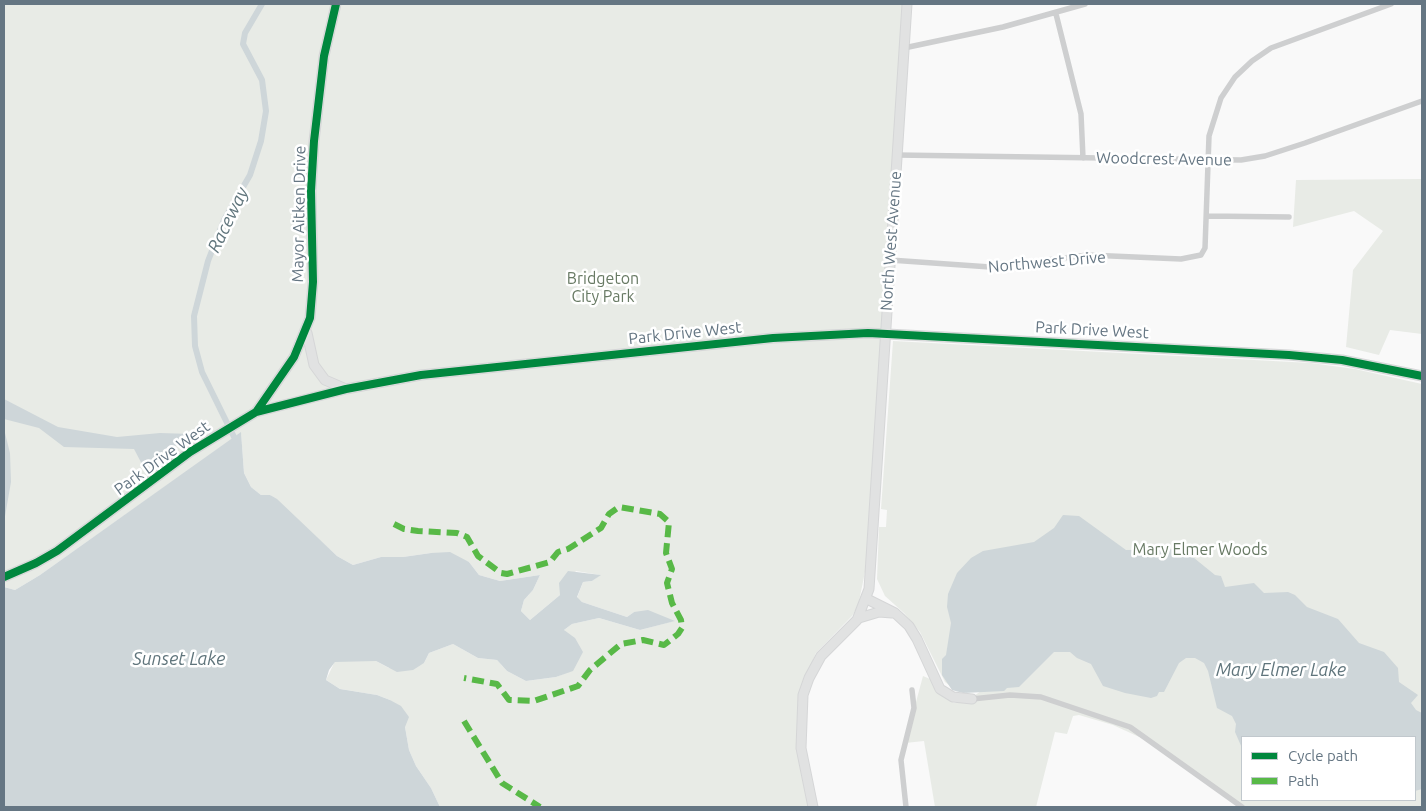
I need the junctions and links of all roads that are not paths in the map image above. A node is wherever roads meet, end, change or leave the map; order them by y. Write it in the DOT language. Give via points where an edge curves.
graph roads {
  1 [pos="336,4"];
  2 [pos="907,4"];
  3 [pos="1086,4"];
  4 [pos="1391,4"];
  5 [pos="1373,7"];
  6 [pos="1056,14"];
  7 [pos="904,48"];
  8 [pos="1422,101"];
  9 [pos="896,155"];
  10 [pos="1083,158"];
  11 [pos="1208,160"];
  12 [pos="1207,216"];
  13 [pos="1289,217"];
  14 [pos="890,260"];
  15 [pos="306,331"];
  16 [pos="885,334"];
  17 [pos="1422,376"];
  18 [pos="346,390"];
  19 [pos="256,412"];
  20 [pos="4,577"];
  21 [pos="867,598"];
  22 [pos="895,613"];
  23 [pos="859,618"];
  24 [pos="912,690"];
  25 [pos="972,698"];
  26 [pos="813,807"];
  27 [pos="906,807"];
  28 [pos="1242,807"];
  1 -- 15 [label="street, Mayor Aitken Drive" via="324,56 314,141 311,191 313,282"];
  2 -- 7 [label="street, North West Avenue"];
  3 -- 6 [label="street"];
  4 -- 5 [label="street"];
  5 -- 11 [label="street" via="1270,48 1243,68 1216,110 1209,136"];
  6 -- 7 [label="street" via="916,48"];
  6 -- 10 [label="street" via="1081,114"];
  7 -- 9 [label="street, North West Avenue"];
  8 -- 11 [label="street, Woodcrest Avenue" via="1265,156"];
  9 -- 10 [label="street, Woodcrest Avenue"];
  9 -- 14 [label="street, North West Avenue"];
  10 -- 11 [label="street, Woodcrest Avenue"];
  11 -- 12 [label="street"];
  12 -- 13 [label="street"];
  12 -- 14 [label="street, Northwest Drive" via="1205,248 1201,255 1188,259 1088,255 983,267"];
  14 -- 16 [label="street, North West Avenue"];
  15 -- 18 [label="street" via="314,365 325,380"];
  15 -- 19 [label="street, Mayor Aitken Drive" via="294,357"];
  16 -- 17 [label="street, Park Drive West" via="1297,356 1342,360"];
  16 -- 18 [label="street, Park Drive West" via="822,334 720,343 429,374"];
  16 -- 21 [label="street, North West Avenue" via="873,555"];
  18 -- 19 [label="street, Park Drive West"];
  19 -- 20 [label="street, Park Drive West" via="223,431 57,551"];
  21 -- 22 [label="street"];
  21 -- 23 [label="street, North West Avenue"];
  22 -- 23 [label="street" via="879,612"];
  22 -- 25 [label="street" via="918,640 940,689 953,698"];
  23 -- 26 [label="street" via="821,656 808,678 803,695 801,748"];
  24 -- 27 [label="street" via="914,708 901,760"];
  25 -- 28 [label="street" via="1010,695 1041,698 1130,727"];
}
